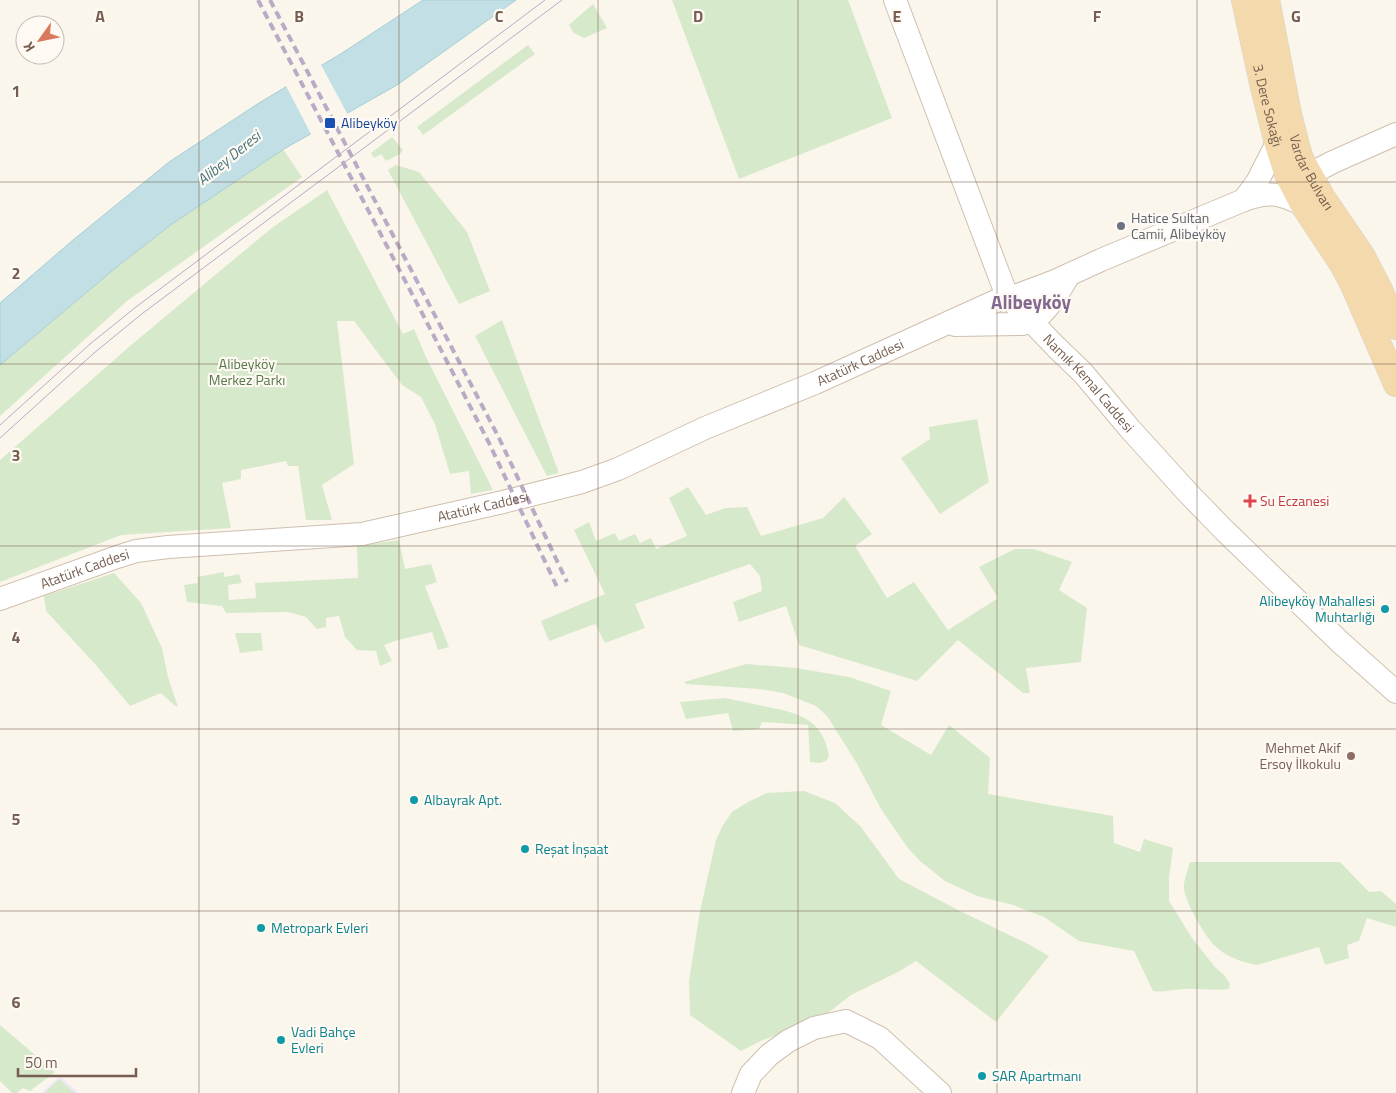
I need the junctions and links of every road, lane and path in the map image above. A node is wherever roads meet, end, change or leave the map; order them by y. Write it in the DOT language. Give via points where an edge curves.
graph roads {
  1 [pos="895,0"];
  2 [pos="1244,0"];
  3 [pos="1267,0"];
  4 [pos="1289,114"];
  5 [pos="1396,134"];
  6 [pos="1277,143"];
  7 [pos="1310,174"];
  8 [pos="1244,200"];
  9 [pos="1309,214"];
  10 [pos="1069,275"];
  11 [pos="1007,296"];
  12 [pos="1032,322"];
  13 [pos="942,326"];
  14 [pos="1396,327"];
  15 [pos="1396,384"];
  16 [pos="0,599"];
  17 [pos="1396,692"];
  18 [pos="743,1093"];
  19 [pos="940,1093"];
  1 -- 11 [label="main road, Namık Kemal Caddesi"];
  2 -- 6 [label="main road, 3. Dere Sokağı"];
  3 -- 4 [label="main road, Vardar Bulvarı"];
  4 -- 6 [label="main road"];
  4 -- 7 [label="main road, Vardar Bulvarı" via="1301,159"];
  5 -- 7 [label="main road"];
  6 -- 8 [label="main road"];
  6 -- 9 [label="main road, 3. Dere Sokağı" via="1287,174"];
  7 -- 9 [label="main road" via="1319,200"];
  7 -- 14 [label="main road, Vardar Bulvarı" via="1365,262"];
  8 -- 9 [label="main road, Atatürk Caddesi" via="1276,194 1291,199"];
  8 -- 10 [label="main road, Atatürk Caddesi"];
  9 -- 15 [label="main road, Vardar Bulvarı" via="1353,285"];
  10 -- 11 [label="main road, Atatürk Caddesi" via="1015,296"];
  10 -- 12 [label="main road"];
  11 -- 12 [label="main road, Namık Kemal Caddesi"];
  11 -- 13 [label="main road, Atatürk Caddesi"];
  12 -- 13 [label="main road, Atatürk Caddesi"];
  12 -- 17 [label="main road, Namık Kemal Caddesi" via="1083,372 1207,513"];
  13 -- 16 [label="main road, Atatürk Caddesi" via="582,482 362,534 136,551"];
  18 -- 19 [label="main road" via="751,1074 788,1041 814,1028 846,1021 880,1038"];
}
